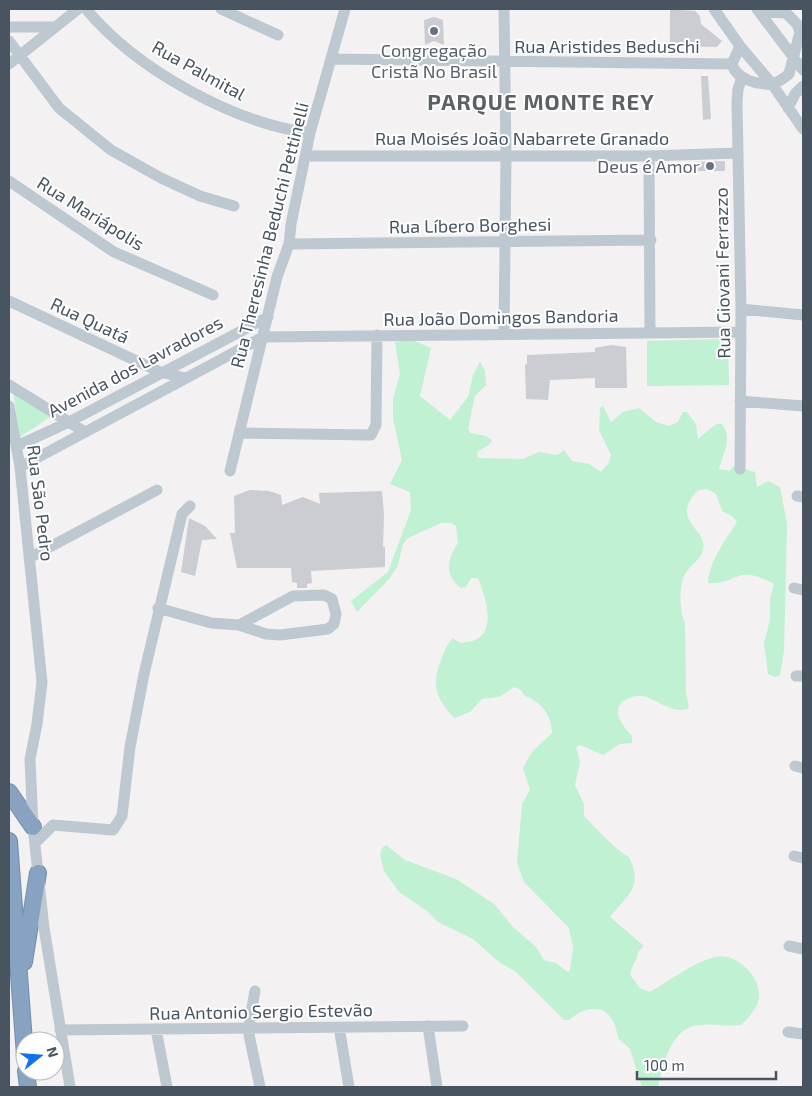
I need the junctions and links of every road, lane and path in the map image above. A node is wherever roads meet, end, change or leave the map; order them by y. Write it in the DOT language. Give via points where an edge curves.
graph roads {
  1 [pos="78,9"];
  2 [pos="86,9"];
  3 [pos="221,9"];
  4 [pos="345,9"];
  5 [pos="504,9"];
  6 [pos="714,9"];
  7 [pos="759,10"];
  8 [pos="786,11"];
  9 [pos="9,26"];
  10 [pos="53,27"];
  11 [pos="801,28"];
  12 [pos="278,35"];
  13 [pos="9,41"];
  14 [pos="740,46"];
  15 [pos="19,55"];
  16 [pos="793,56"];
  17 [pos="331,59"];
  18 [pos="504,62"];
  19 [pos="9,64"];
  20 [pos="732,64"];
  21 [pos="803,70"];
  22 [pos="742,77"];
  23 [pos="772,84"];
  24 [pos="803,86"];
  25 [pos="788,108"];
  26 [pos="803,129"];
  27 [pos="310,133"];
  28 [pos="738,153"];
  29 [pos="307,156"];
  30 [pos="506,156"];
  31 [pos="649,156"];
  32 [pos="9,181"];
  33 [pos="234,206"];
  34 [pos="651,240"];
  35 [pos="504,242"];
  36 [pos="289,244"];
  37 [pos="213,295"];
  38 [pos="9,301"];
  39 [pos="741,309"];
  40 [pos="803,315"];
  41 [pos="268,317"];
  42 [pos="740,332"];
  43 [pos="650,333"];
  44 [pos="504,334"];
  45 [pos="377,335"];
  46 [pos="263,337"];
  47 [pos="160,372"];
  48 [pos="185,378"];
  49 [pos="9,385"];
  50 [pos="740,401"];
  51 [pos="9,406"];
  52 [pos="803,406"];
  53 [pos="69,422"];
  54 [pos="85,432"];
  55 [pos="239,433"];
  56 [pos="17,446"];
  57 [pos="20,467"];
  58 [pos="740,469"];
  59 [pos="230,471"];
  60 [pos="157,490"];
  61 [pos="190,506"];
  62 [pos="31,558"];
  63 [pos="158,608"];
  64 [pos="239,625"];
  65 [pos="9,792"];
  66 [pos="34,835"];
  67 [pos="9,841"];
  68 [pos="38,873"];
  69 [pos="789,946"];
  70 [pos="803,948"];
  71 [pos="20,989"];
  72 [pos="255,991"];
  73 [pos="428,1026"];
  74 [pos="463,1026"];
  75 [pos="339,1027"];
  76 [pos="156,1029"];
  77 [pos="60,1030"];
  78 [pos="248,1030"];
  79 [pos="23,1031"];
  80 [pos="788,1032"];
  81 [pos="803,1034"];
  82 [pos="70,1087"];
  83 [pos="167,1087"];
  84 [pos="260,1087"];
  85 [pos="349,1087"];
  86 [pos="437,1087"];
  1 -- 10 [label="street"];
  2 -- 27 [label="street, Rua Palmital" via="125,46 187,88 267,124"];
  3 -- 12 [label="street"];
  4 -- 17 [label="street, Rua Theresinha Beduchi Pettinelli"];
  5 -- 18 [label="street"];
  6 -- 14 [label="street"];
  7 -- 8 [label="street"];
  7 -- 16 [label="street"];
  8 -- 11 [label="street"];
  9 -- 10 [label="street"];
  10 -- 15 [label="street"];
  11 -- 16 [label="street"];
  13 -- 15 [label="street"];
  14 -- 20 [label="street"];
  14 -- 23 [label="street"];
  15 -- 19 [label="street"];
  15 -- 33 [label="street" via="59,108 111,150 200,196"];
  16 -- 21 [label="street"];
  16 -- 23 [label="street" via="789,74"];
  17 -- 18 [label="street, Rua Aristides Beduschi"];
  17 -- 27 [label="street, Rua Theresinha Beduchi Pettinelli"];
  18 -- 20 [label="street, Rua Aristides Beduschi"];
  18 -- 30 [label="street"];
  20 -- 22 [label="street"];
  22 -- 23 [label="street"];
  22 -- 28 [label="street, Rua Giovani Ferrazzo" via="738,89"];
  23 -- 25 [label="street"];
  24 -- 25 [label="street"];
  25 -- 26 [label="street"];
  27 -- 29 [label="street, Rua Theresinha Beduchi Pettinelli"];
  28 -- 31 [label="street, Rua Moisés João Nabarrete Granado"];
  28 -- 39 [label="street, Rua Giovani Ferrazzo"];
  29 -- 30 [label="street, Rua Moisés João Nabarrete Granado"];
  29 -- 36 [label="street, Rua Theresinha Beduchi Pettinelli"];
  30 -- 31 [label="street, Rua Moisés João Nabarrete Granado"];
  30 -- 35 [label="street"];
  31 -- 34 [label="street"];
  32 -- 37 [label="street, Rua Mariápolis" via="114,252"];
  34 -- 35 [label="street, Rua Líbero Borghesi"];
  34 -- 43 [label="street"];
  35 -- 36 [label="street, Rua Líbero Borghesi"];
  35 -- 44 [label="street"];
  36 -- 41 [label="street, Rua Theresinha Beduchi Pettinelli"];
  38 -- 47 [label="street, Rua Quatá"];
  39 -- 40 [label="street"];
  39 -- 42 [label="street, Rua Giovani Ferrazzo"];
  41 -- 46 [label="street, Rua Theresinha Beduchi Pettinelli"];
  41 -- 47 [label="street, Avenida dos Lavradores"];
  42 -- 43 [label="street, Rua João Domingos Bandoria"];
  42 -- 50 [label="street, Rua Giovani Ferrazzo"];
  43 -- 44 [label="street, Rua João Domingos Bandoria"];
  44 -- 45 [label="street, Rua João Domingos Bandoria"];
  45 -- 46 [label="street, Rua João Domingos Bandoria"];
  45 -- 55 [label="street" via="376,424 371,435"];
  46 -- 48 [label="street, Avenida dos Lavradores"];
  46 -- 55 [label="street, Rua Theresinha Beduchi Pettinelli"];
  47 -- 48 [label="street, Rua Quatá"];
  47 -- 53 [label="street, Avenida dos Lavradores"];
  48 -- 54 [label="street, Avenida dos Lavradores"];
  49 -- 53 [label="street"];
  50 -- 52 [label="street"];
  50 -- 58 [label="street, Rua Giovani Ferrazzo"];
  51 -- 56 [label="street, Rua São Pedro"];
  53 -- 54 [label="street"];
  53 -- 56 [label="street, Avenida dos Lavradores"];
  54 -- 57 [label="street, Avenida dos Lavradores"];
  55 -- 59 [label="street, Rua Theresinha Beduchi Pettinelli"];
  56 -- 57 [label="street, Rua São Pedro"];
  57 -- 62 [label="street, Rua São Pedro"];
  60 -- 62 [label="street"];
  61 -- 63 [label="street" via="182,514"];
  62 -- 66 [label="street, Rua São Pedro" via="42,682 30,759"];
  63 -- 64 [label="street" via="211,623"];
  63 -- 66 [label="street" via="130,746 121,818 113,830 53,825"];
  64 -- 64 [label="street" via="280,635 328,629 334,624 336,614 332,599 293,596"];
  65 -- 66 [label="highway"];
  66 -- 68 [label="street, Rua São Pedro"];
  67 -- 71 [label="highway"];
  68 -- 71 [label="highway"];
  68 -- 77 [label="street, Rua São Pedro"];
  69 -- 70 [label="street"];
  71 -- 79 [label="highway"];
  72 -- 78 [label="street"];
  73 -- 74 [label="street, Rua Antonio Sergio Estevão"];
  73 -- 75 [label="street, Rua Antonio Sergio Estevão"];
  73 -- 86 [label="street"];
  75 -- 78 [label="street, Rua Antonio Sergio Estevão"];
  75 -- 85 [label="street"];
  76 -- 77 [label="street, Rua Antonio Sergio Estevão"];
  76 -- 78 [label="street, Rua Antonio Sergio Estevão"];
  76 -- 83 [label="street"];
  77 -- 82 [label="street, Rua São Pedro"];
  78 -- 84 [label="street"];
  80 -- 81 [label="street"];
}
